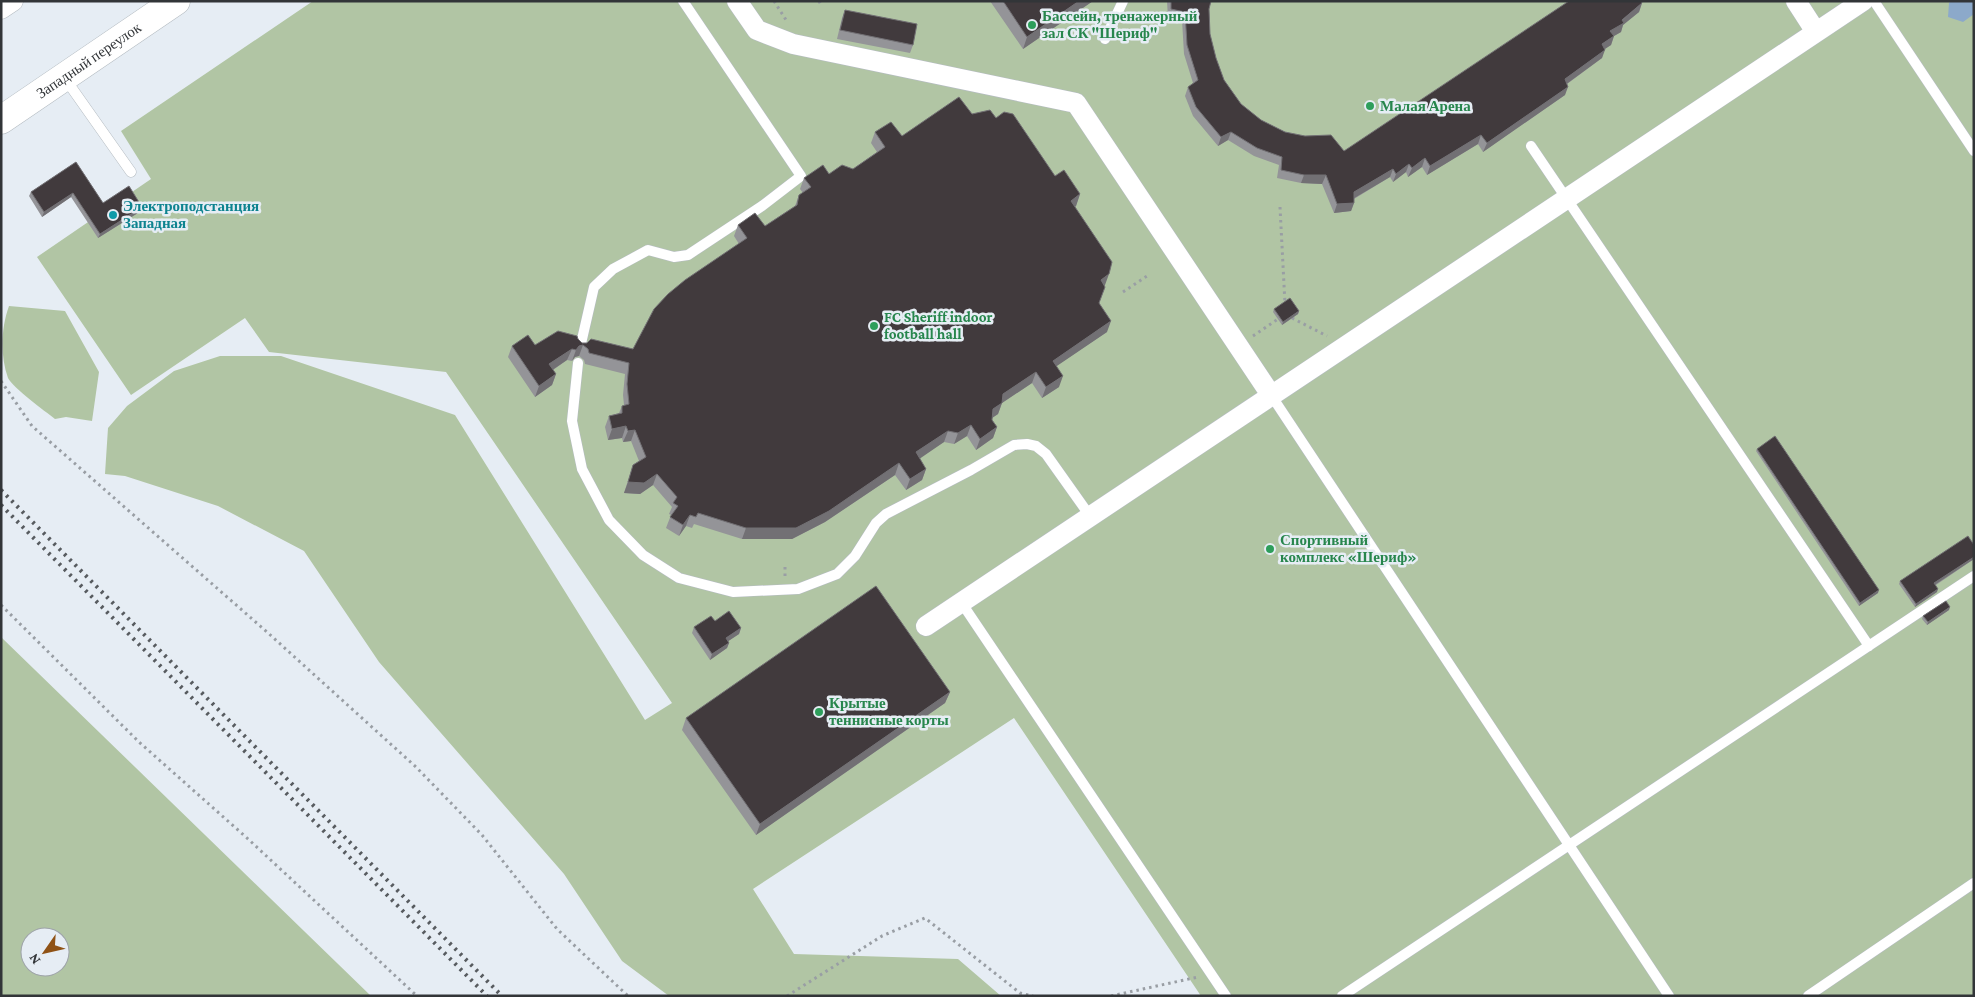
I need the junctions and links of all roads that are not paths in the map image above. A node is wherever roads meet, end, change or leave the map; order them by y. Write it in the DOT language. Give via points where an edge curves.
graph roads {
  1 [pos="12,1"];
  2 [pos="176,1"];
  3 [pos="683,1"];
  4 [pos="738,1"];
  5 [pos="1123,1"];
  6 [pos="1796,1"];
  7 [pos="1863,1"];
  8 [pos="1874,1"];
  9 [pos="1,9"];
  10 [pos="1816,32"];
  11 [pos="1105,39"];
  12 [pos="64,77"];
  13 [pos="1,120"];
  14 [pos="1531,146"];
  15 [pos="1974,151"];
  16 [pos="131,172"];
  17 [pos="1566,199"];
  18 [pos="580,348"];
  19 [pos="578,363"];
  20 [pos="1271,395"];
  21 [pos="1090,516"];
  22 [pos="1974,576"];
  23 [pos="961,602"];
  24 [pos="926,626"];
  25 [pos="1869,646"];
  26 [pos="1569,845"];
  27 [pos="1974,883"];
  28 [pos="1226,996"];
  29 [pos="1342,996"];
  30 [pos="1669,996"];
  31 [pos="1808,996"];
  1 -- 9 [label="street"];
  2 -- 12 [label="main road, Западный переулок"];
  3 -- 18 [label="lane" via="801,176 688,255 674,257 648,250 612,269 594,287"];
  4 -- 20 [label="street" via="757,30 792,44 1076,103"];
  5 -- 11 [label="lane"];
  6 -- 10 [label="street"];
  7 -- 10 [label="street"];
  8 -- 15 [label="lane"];
  10 -- 17 [label="street"];
  12 -- 13 [label="main road, Западный переулок"];
  12 -- 16 [label="lane"];
  14 -- 17 [label="lane"];
  17 -- 20 [label="street"];
  17 -- 25 [label="lane"];
  19 -- 21 [label="lane" via="572,421 582,469 609,520 643,555 679,578 733,592 798,590 837,574 855,556 876,523 886,514 1014,445 1036,446 1046,454"];
  20 -- 21 [label="street"];
  20 -- 26 [label="lane"];
  21 -- 23 [label="street"];
  22 -- 25 [label="lane"];
  23 -- 24 [label="street"];
  23 -- 28 [label="lane"];
  25 -- 26 [label="lane"];
  26 -- 29 [label="lane"];
  26 -- 30 [label="lane"];
  27 -- 31 [label="lane"];
}
